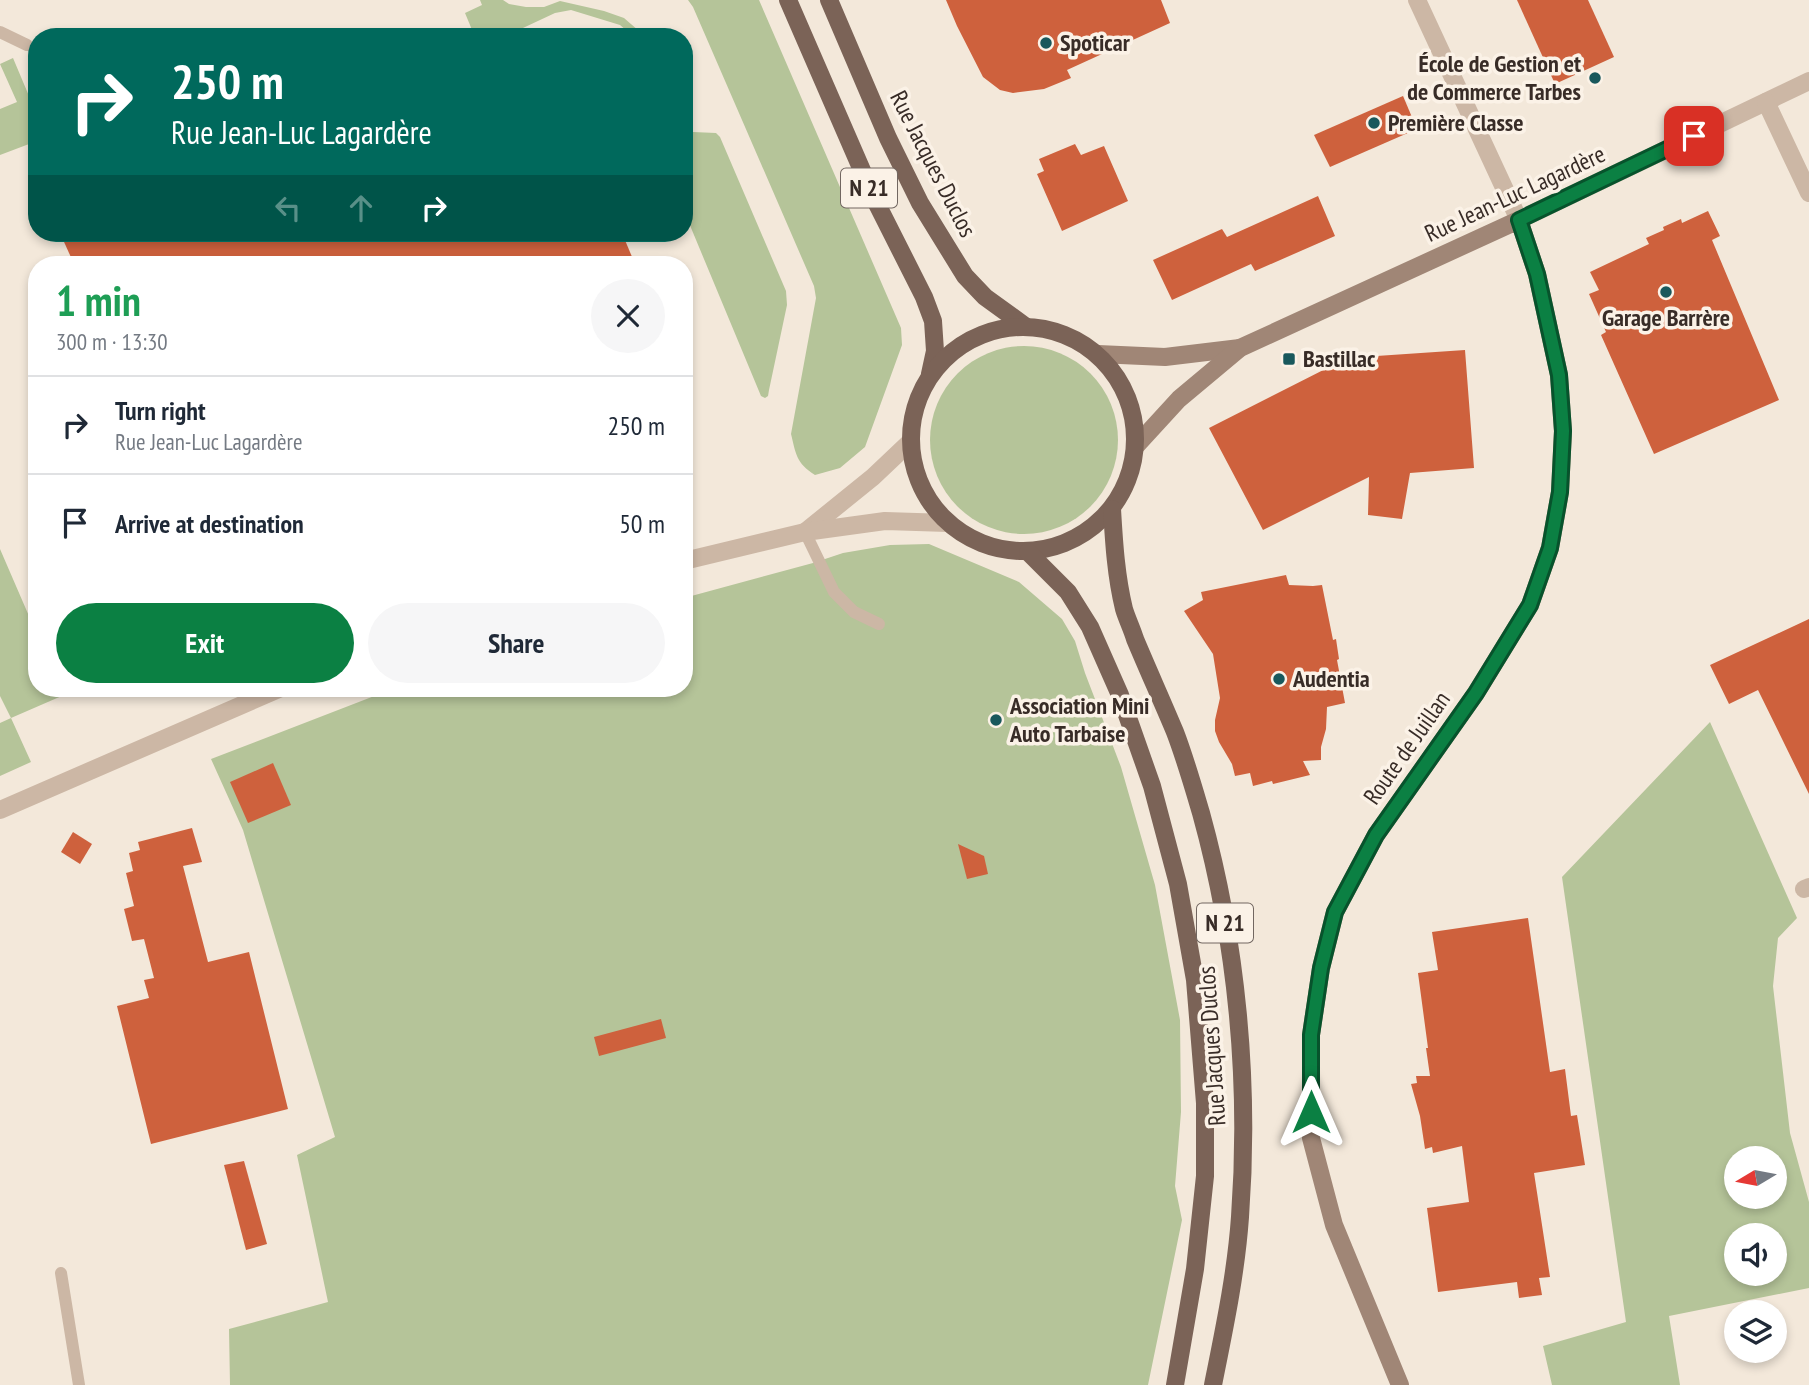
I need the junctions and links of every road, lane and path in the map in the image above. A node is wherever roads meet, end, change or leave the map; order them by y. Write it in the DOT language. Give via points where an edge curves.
graph roads {
  1 [pos="788,0"];
  2 [pos="829,0"];
  3 [pos="1417,0"];
  4 [pos="0,32"];
  5 [pos="27,45"];
  6 [pos="1809,80"];
  7 [pos="1766,102"];
  8 [pos="1809,193"];
  9 [pos="1519,220"];
  10 [pos="1025,326"];
  11 [pos="1240,348"];
  12 [pos="1098,354"];
  13 [pos="929,377"];
  14 [pos="911,442"];
  15 [pos="1136,447"];
  16 [pos="1112,509"];
  17 [pos="948,523"];
  18 [pos="805,532"];
  19 [pos="1028,552"];
  20 [pos="693,559"];
  21 [pos="879,624"];
  22 [pos="260,697"];
  23 [pos="0,810"];
  24 [pos="61,1273"];
  25 [pos="79,1385"];
  26 [pos="1175,1385"];
  27 [pos="1213,1385"];
  28 [pos="1400,1385"];
  1 -- 13 [label="main road, N 21" via="933,321 935,351"];
  2 -- 10 [label="main road, Rue Jacques Duclos / N 21" via="920,203 965,276"];
  3 -- 9 [label="street"];
  4 -- 5 [label="lane"];
  6 -- 7 [label="street, Rue Jean-Luc Lagardère"];
  7 -- 8 [label="street"];
  7 -- 9 [label="street, Rue Jean-Luc Lagardère"];
  9 -- 11 [label="street, Rue Jean-Luc Lagardère"];
  9 -- 28 [label="street, Route de Juillan" via="1537,274 1559,375 1563,431 1560,492 1550,548 1530,605 1476,693 1376,835 1335,912 1311,1035 1311,1138 1334,1225"];
  10 -- 12 [label="main road" via="1076,339"];
  10 -- 13 [label="main road" via="997,329 971,339 947,355"];
  11 -- 12 [label="street, Rue Jean-Luc Lagardère" via="1165,357"];
  11 -- 15 [label="street, Rue Jean-Luc Lagardère" via="1179,399"];
  12 -- 15 [label="main road" via="1120,381 1133,413"];
  13 -- 14 [label="main road" via="915,408"];
  14 -- 17 [label="main road" via="915,472"];
  14 -- 18 [label="street"];
  15 -- 16 [label="main road" via="1128,480"];
  16 -- 19 [label="main road" via="1088,531 1059,546"];
  16 -- 27 [label="main road, Rue Jacques Duclos / N 21" via="1115,566 1125,611 1175,733 1218,881 1238,1015 1240,1218"];
  17 -- 18 [label="street" via="885,522"];
  17 -- 19 [label="main road" via="972,540"];
  18 -- 20 [label="street"];
  18 -- 21 [label="lane" via="834,592 854,611"];
  19 -- 26 [label="main road, Rue Jacques Duclos / N 21" via="1068,592 1090,627 1121,695 1152,786 1180,898 1196,994 1205,1103 1205,1175"];
  22 -- 23 [label="street"];
  24 -- 25 [label="lane"];
}
